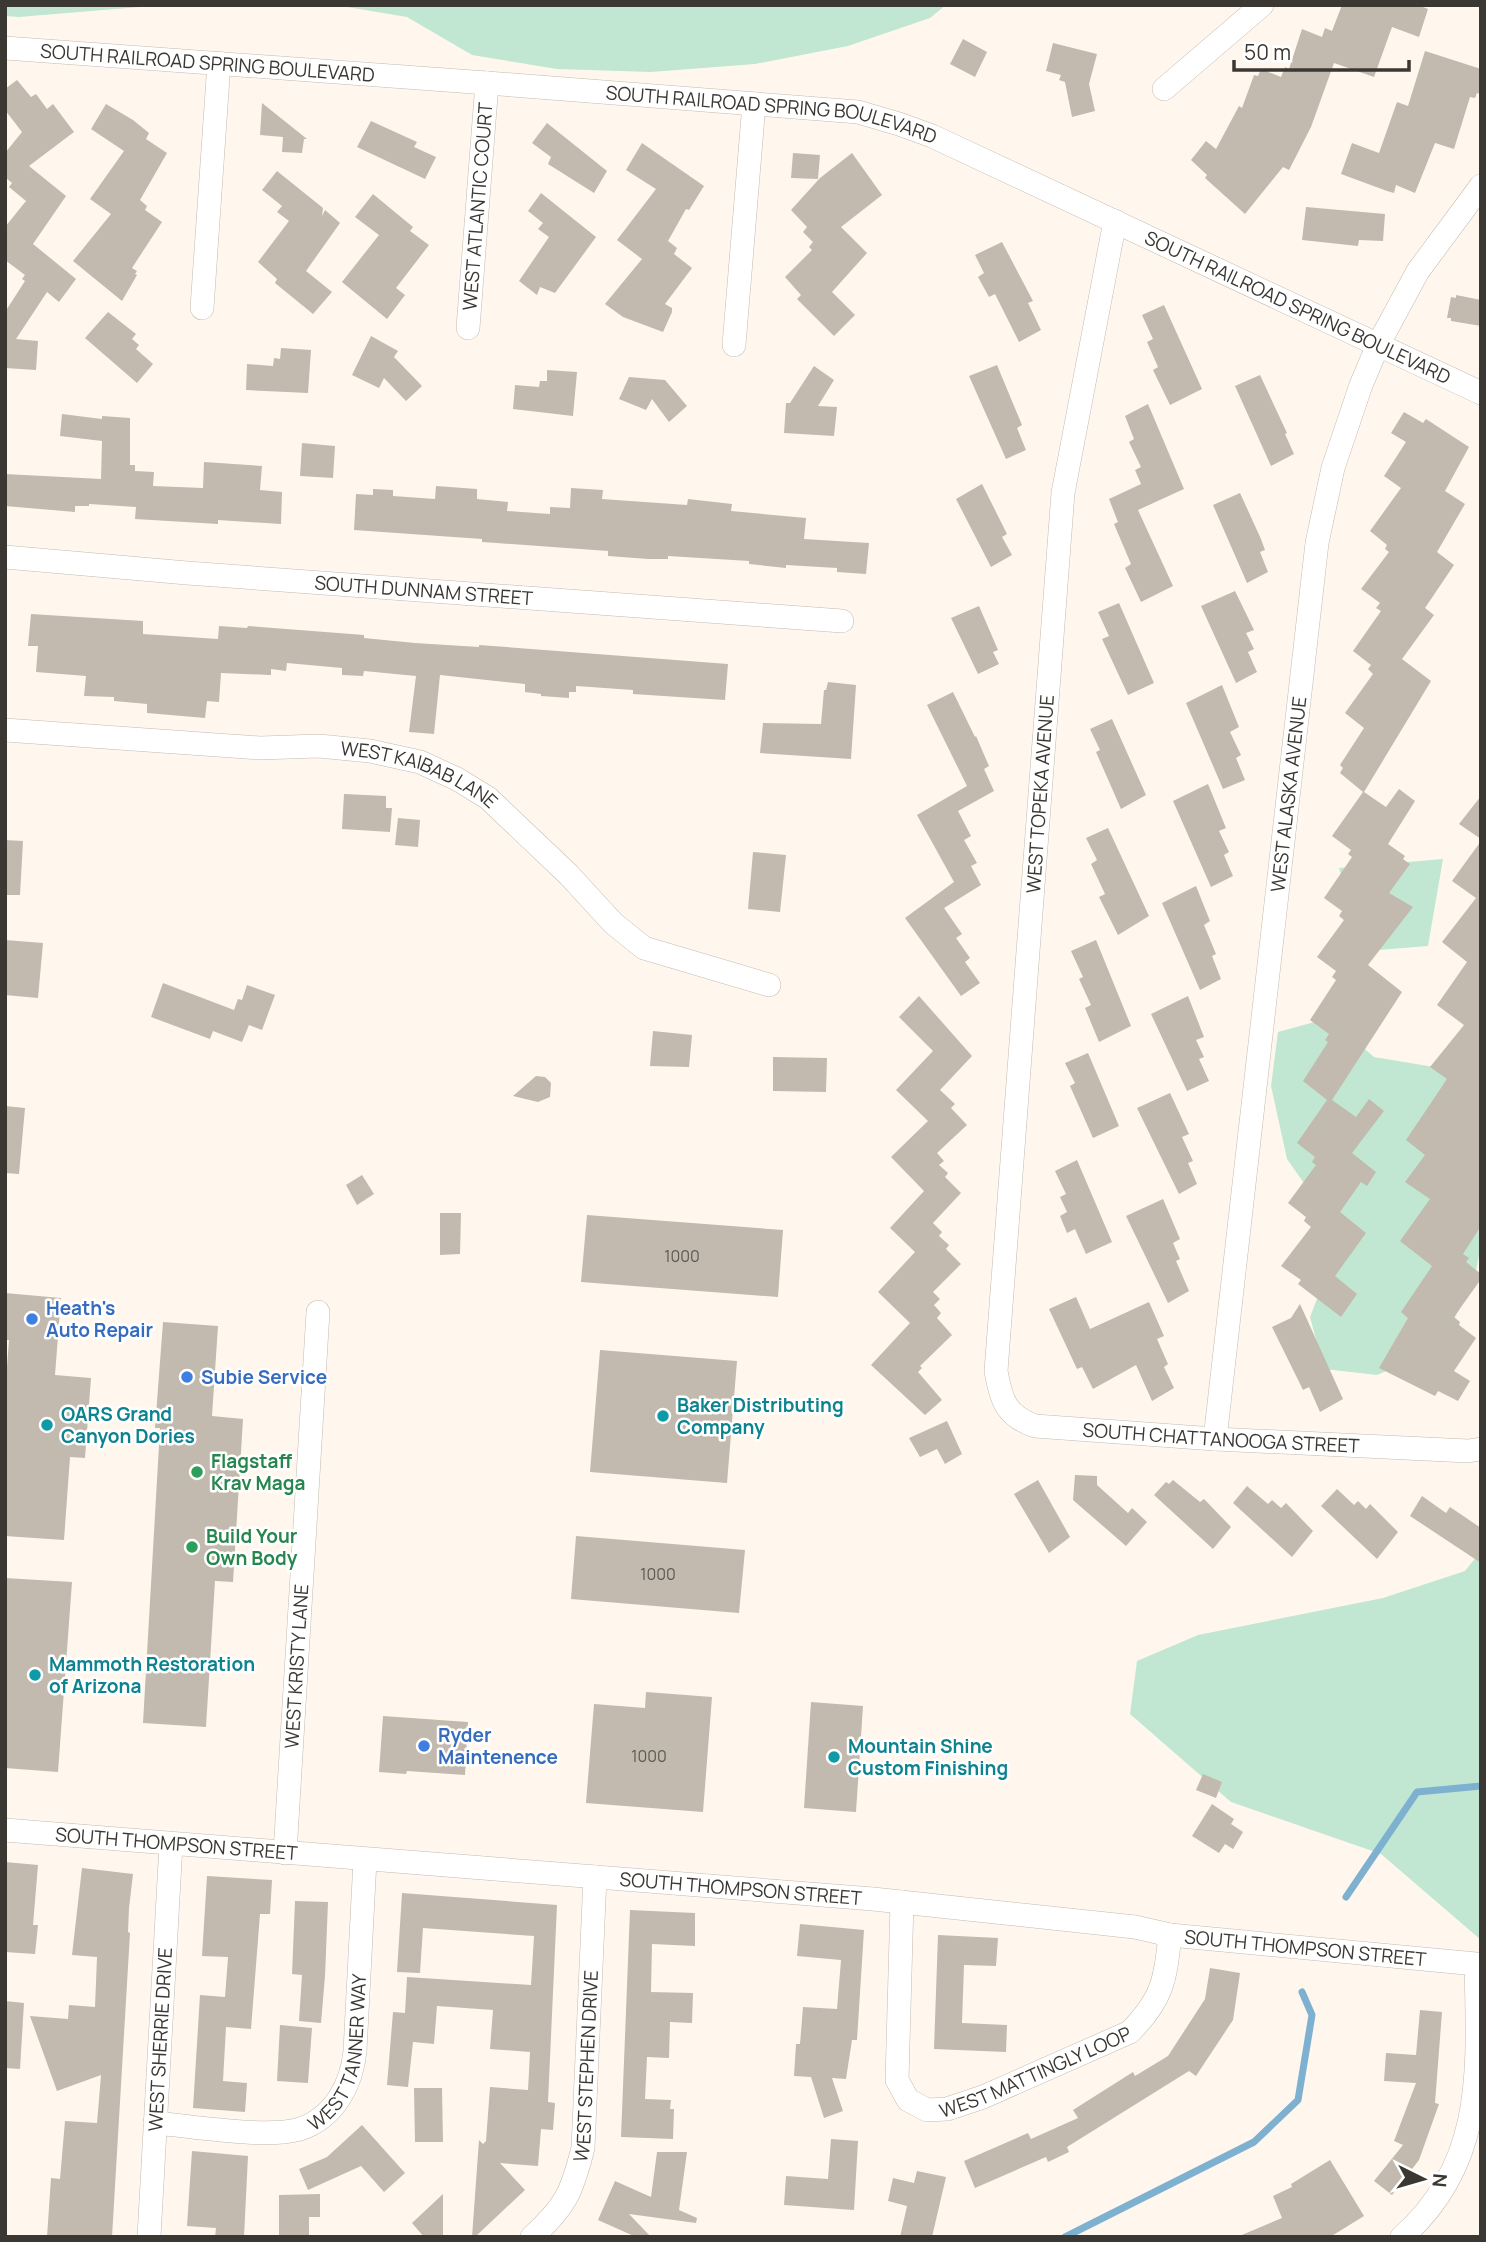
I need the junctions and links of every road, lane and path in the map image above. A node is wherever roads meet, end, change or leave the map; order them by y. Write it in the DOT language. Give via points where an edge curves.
graph roads {
  1 [pos="1262,5"];
  2 [pos="5,48"];
  3 [pos="219,63"];
  4 [pos="487,83"];
  5 [pos="1164,89"];
  6 [pos="754,104"];
  7 [pos="1481,186"];
  8 [pos="1115,221"];
  9 [pos="202,308"];
  10 [pos="468,328"];
  11 [pos="734,345"];
  12 [pos="1378,345"];
  13 [pos="1481,393"];
  14 [pos="5,557"];
  15 [pos="842,621"];
  16 [pos="5,730"];
  17 [pos="769,985"];
  18 [pos="318,1312"];
  19 [pos="996,1371"];
  20 [pos="1215,1439"];
  21 [pos="1481,1449"];
  22 [pos="5,1829"];
  23 [pos="171,1844"];
  24 [pos="285,1853"];
  25 [pos="365,1860"];
  26 [pos="595,1877"];
  27 [pos="902,1902"];
  28 [pos="1170,1935"];
  29 [pos="155,2123"];
  30 [pos="149,2237"];
  31 [pos="532,2237"];
  32 [pos="1402,2237"];
  1 -- 5 [label="street"];
  2 -- 3 [label="street, SOUTH RAILROAD SPRING BOULEVARD"];
  3 -- 4 [label="street, SOUTH RAILROAD SPRING BOULEVARD"];
  3 -- 9 [label="street"];
  4 -- 6 [label="street, SOUTH RAILROAD SPRING BOULEVARD"];
  4 -- 10 [label="street, WEST ATLANTIC COURT"];
  6 -- 8 [label="street, SOUTH RAILROAD SPRING BOULEVARD" via="858,112 900,124"];
  6 -- 11 [label="street"];
  7 -- 12 [label="street, WEST ALASKA AVENUE" via="1418,271"];
  8 -- 12 [label="street, SOUTH RAILROAD SPRING BOULEVARD"];
  8 -- 19 [label="street, WEST TOPEKA AVENUE" via="1063,494"];
  12 -- 13 [label="street, SOUTH RAILROAD SPRING BOULEVARD"];
  12 -- 20 [label="street, WEST ALASKA AVENUE" via="1333,468 1317,543"];
  14 -- 15 [label="street, SOUTH DUNNAM STREET"];
  16 -- 17 [label="street, WEST KAIBAB LANE" via="260,748 319,746 420,762 488,798 644,948"];
  18 -- 24 [label="street, WEST KRISTY LANE"];
  19 -- 20 [label="street, SOUTH CHATTANOOGA STREET" via="1007,1408 1019,1421 1035,1426"];
  20 -- 21 [label="street, SOUTH CHATTANOOGA STREET"];
  22 -- 23 [label="street, SOUTH THOMPSON STREET"];
  23 -- 24 [label="street, SOUTH THOMPSON STREET"];
  23 -- 29 [label="street, WEST SHERRIE DRIVE"];
  24 -- 25 [label="street, SOUTH THOMPSON STREET"];
  25 -- 26 [label="street, SOUTH THOMPSON STREET"];
  25 -- 29 [label="street, WEST TANNER WAY" via="355,2051 344,2093 325,2114 301,2129 275,2133"];
  26 -- 27 [label="street, SOUTH THOMPSON STREET"];
  26 -- 31 [label="street, WEST STEPHEN DRIVE" via="583,2148 574,2184 555,2215"];
  27 -- 28 [label="street, SOUTH THOMPSON STREET" via="1135,1927"];
  27 -- 28 [label="street, WEST MATTINGLY LOOP" via="897,2080 908,2100 927,2110 947,2109 983,2097 1130,2032 1160,1993"];
  28 -- 32 [label="street, SOUTH THOMPSON STREET" via="1476,1965 1478,2053 1472,2126 1440,2197"];
  29 -- 30 [label="street, WEST SHERRIE DRIVE"];
}
